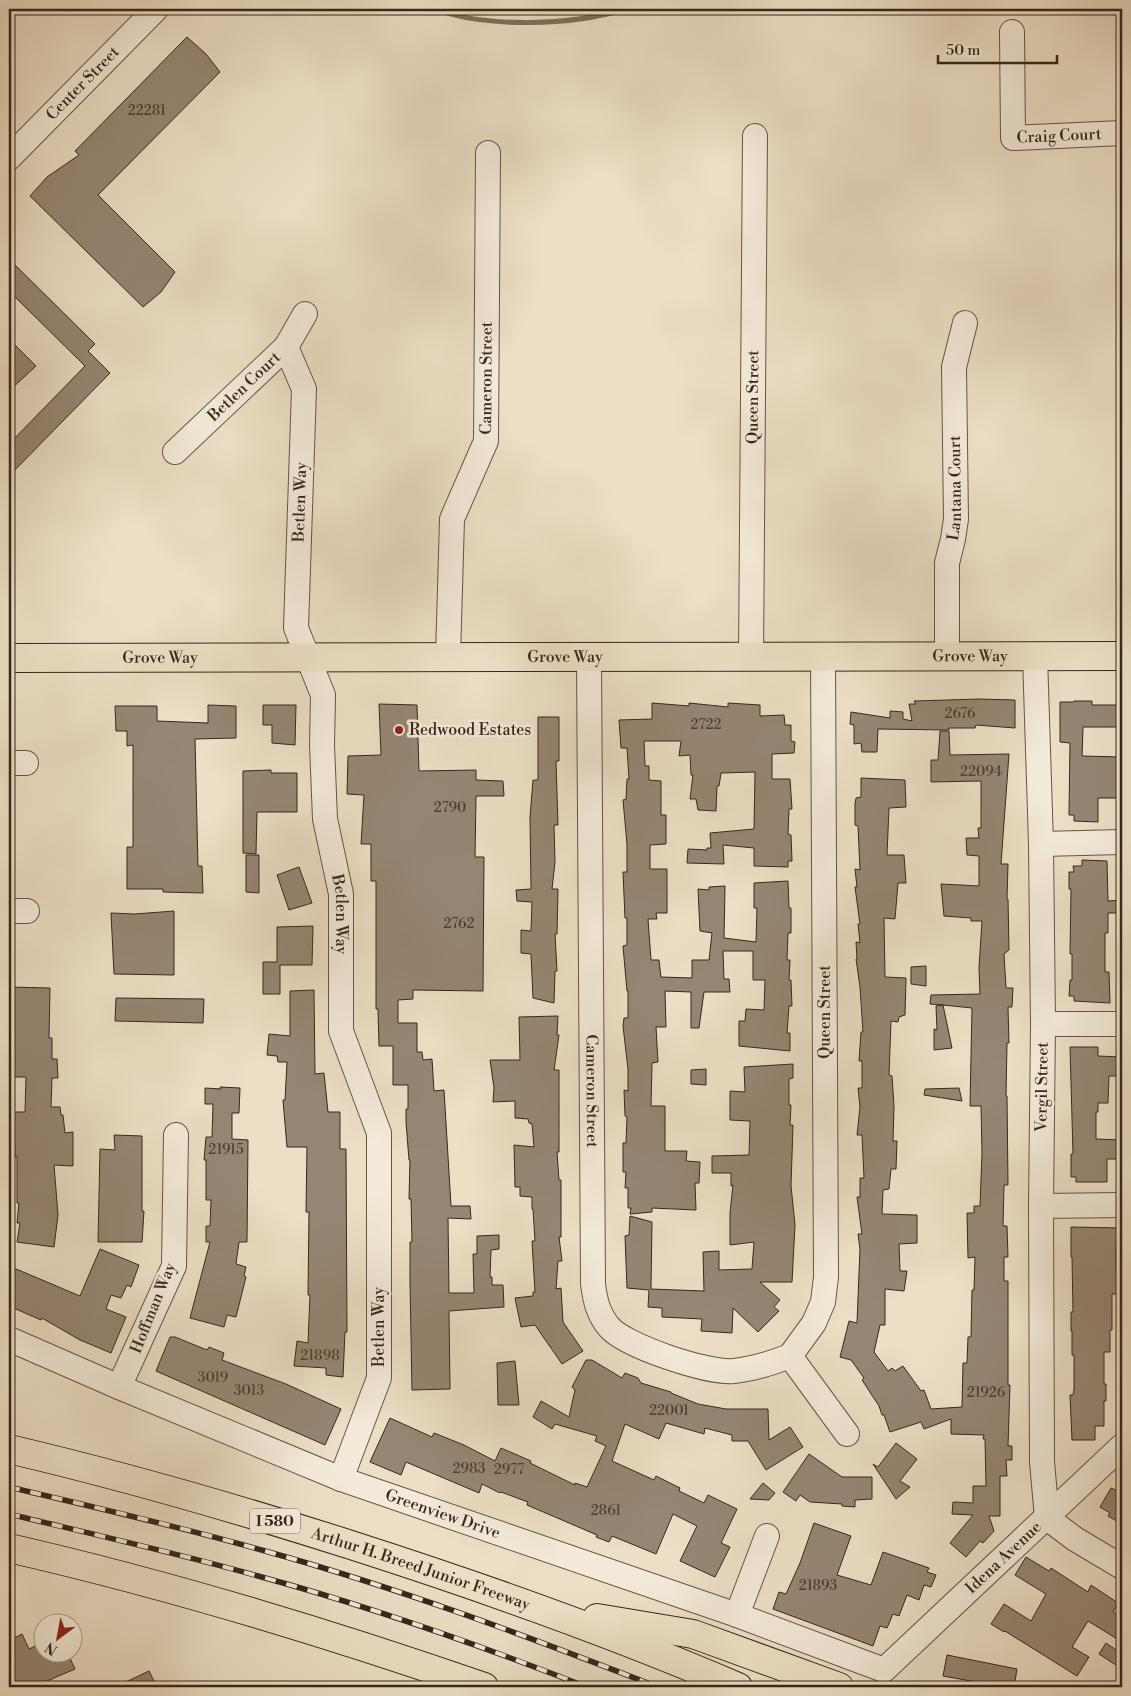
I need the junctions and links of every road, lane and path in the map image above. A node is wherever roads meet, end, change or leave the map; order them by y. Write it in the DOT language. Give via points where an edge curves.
graph roads {
  1 [pos="156,9"];
  2 [pos="1012,32"];
  3 [pos="1122,133"];
  4 [pos="755,136"];
  5 [pos="488,153"];
  6 [pos="9,158"];
  7 [pos="305,314"];
  8 [pos="965,323"];
  9 [pos="286,347"];
  10 [pos="174,452"];
  11 [pos="947,655"];
  12 [pos="1035,656"];
  13 [pos="1122,656"];
  14 [pos="308,657"];
  15 [pos="448,657"];
  16 [pos="823,657"];
  17 [pos="9,658"];
  18 [pos="589,658"];
  19 [pos="751,658"];
  20 [pos="1122,842"];
  21 [pos="1041,844"];
  22 [pos="1043,1024"];
  23 [pos="1122,1024"];
  24 [pos="176,1135"];
  25 [pos="1122,1205"];
  26 [pos="1041,1206"];
  27 [pos="9,1339"];
  28 [pos="790,1356"];
  29 [pos="120,1387"];
  30 [pos="847,1434"];
  31 [pos="1122,1446"];
  32 [pos="9,1449"];
  33 [pos="341,1479"];
  34 [pos="1047,1518"];
  35 [pos="767,1536"];
  36 [pos="9,1548"];
  37 [pos="1122,1568"];
  38 [pos="538,1608"];
  39 [pos="737,1615"];
  40 [pos="884,1670"];
  41 [pos="484,1687"];
  42 [pos="738,1687"];
  43 [pos="840,1687"];
  1 -- 6 [label="street, Center Street"];
  2 -- 3 [label="street, Craig Court" via="1013,138"];
  4 -- 19 [label="street, Queen Street"];
  5 -- 15 [label="street, Cameron Street" via="486,440 452,519"];
  7 -- 9 [label="street, Betlen Court"];
  8 -- 11 [label="street, Lantana Court" via="954,367 956,519 947,562"];
  9 -- 10 [label="street, Betlen Court"];
  9 -- 14 [label="street, Betlen Way" via="304,389 296,628"];
  11 -- 12 [label="main road, Grove Way"];
  11 -- 16 [label="main road, Grove Way"];
  12 -- 13 [label="main road, Grove Way"];
  12 -- 21 [label="street, Vergil Street"];
  14 -- 15 [label="main road, Grove Way"];
  14 -- 17 [label="main road, Grove Way"];
  14 -- 33 [label="street, Betlen Way" via="323,695 325,819 341,894 341,1031 379,1133 378,1378"];
  15 -- 18 [label="main road, Grove Way"];
  16 -- 19 [label="main road, Grove Way"];
  16 -- 28 [label="street, Queen Street" via="826,1277 814,1323"];
  18 -- 19 [label="main road, Grove Way"];
  18 -- 28 [label="street, Cameron Street" via="593,1274 596,1306 609,1328 630,1342 701,1368 732,1372 764,1366"];
  20 -- 21 [label="street"];
  21 -- 22 [label="street, Vergil Street"];
  22 -- 23 [label="street"];
  22 -- 26 [label="street, Vergil Street"];
  24 -- 29 [label="street, Hoffman Way" via="174,1266"];
  25 -- 26 [label="street"];
  26 -- 34 [label="street, Vergil Street" via="1042,1462"];
  27 -- 29 [label="street, Greenview Drive"];
  28 -- 30 [label="street"];
  29 -- 33 [label="street, Greenview Drive"];
  31 -- 34 [label="street, Idena Avenue"];
  32 -- 38 [label="main road, Arthur H. Breed Junior Freeway / I 580" via="273,1520"];
  33 -- 39 [label="street, Greenview Drive"];
  34 -- 37 [label="street"];
  34 -- 40 [label="street, Idena Avenue"];
  35 -- 39 [label="street"];
  36 -- 41 [label="main road" via="240,1608"];
  38 -- 42 [label="main road, Arthur H. Breed Junior Freeway / I 580"];
  38 -- 43 [label="main road" via="693,1634"];
  39 -- 40 [label="street, Greenview Drive"];
}
